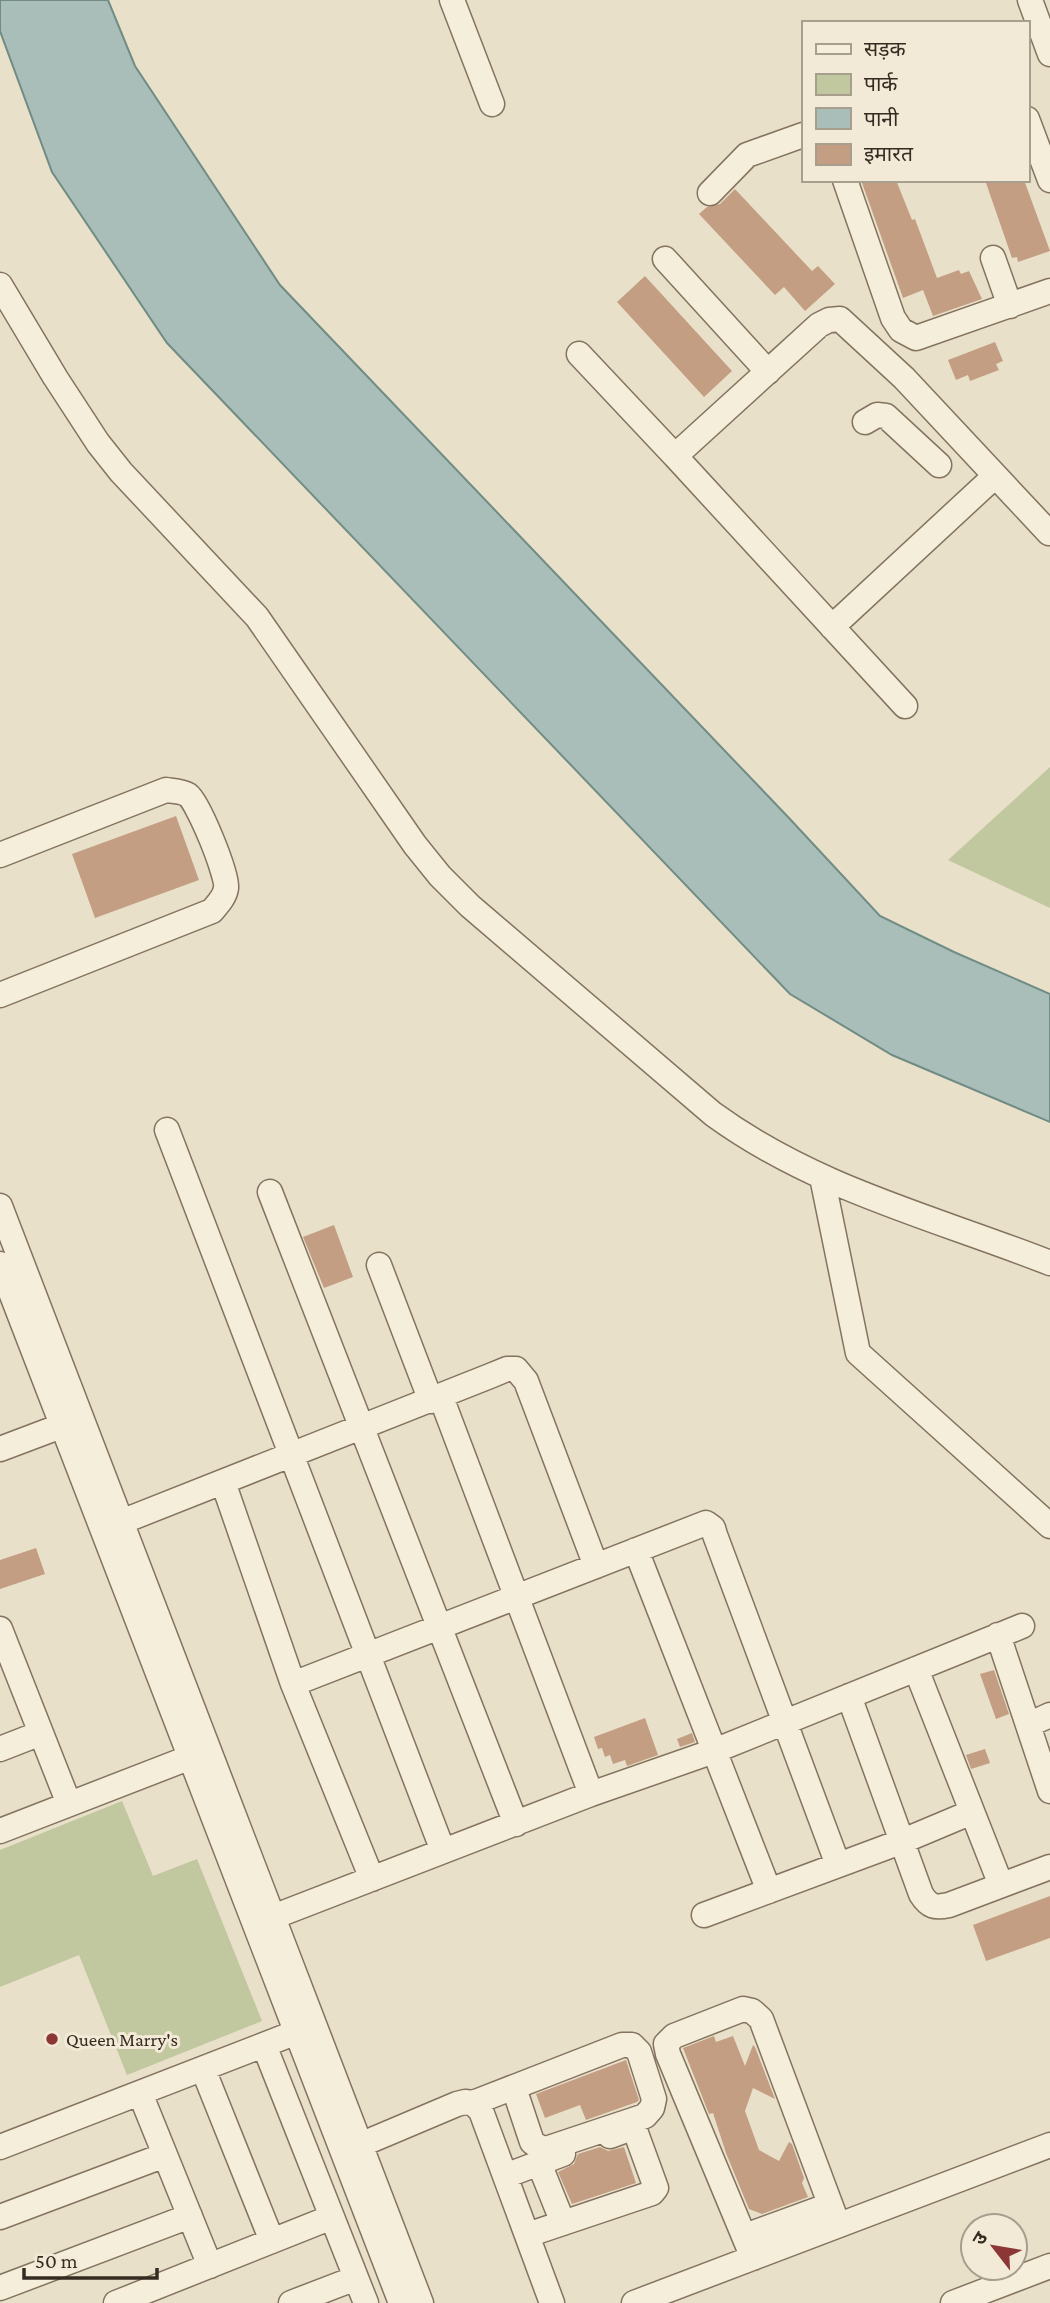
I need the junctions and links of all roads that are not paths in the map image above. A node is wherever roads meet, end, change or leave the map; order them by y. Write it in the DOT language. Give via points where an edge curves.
graph roads {
  1 [pos="452,0"];
  2 [pos="1030,0"];
  3 [pos="1041,48"];
  4 [pos="492,103"];
  5 [pos="1029,124"];
  6 [pos="802,135"];
  7 [pos="1050,180"];
  8 [pos="846,182"];
  9 [pos="710,193"];
  10 [pos="993,257"];
  11 [pos="664,259"];
  12 [pos="0,285"];
  13 [pos="1050,291"];
  14 [pos="1010,306"];
  15 [pos="913,345"];
  16 [pos="579,354"];
  17 [pos="886,359"];
  18 [pos="768,372"];
  19 [pos="904,378"];
  20 [pos="865,422"];
  21 [pos="964,442"];
  22 [pos="675,456"];
  23 [pos="995,476"];
  24 [pos="1049,533"];
  25 [pos="832,627"];
  26 [pos="905,706"];
  27 [pos="0,855"];
  28 [pos="0,995"];
  29 [pos="167,1130"];
  30 [pos="822,1177"];
  31 [pos="270,1192"];
  32 [pos="0,1206"];
  33 [pos="0,1264"];
  34 [pos="1050,1264"];
  35 [pos="379,1265"];
  36 [pos="436,1399"];
  37 [pos="61,1426"];
  38 [pos="362,1428"];
  39 [pos="0,1449"];
  40 [pos="292,1455"];
  41 [pos="223,1482"];
  42 [pos="112,1526"];
  43 [pos="1050,1526"];
  44 [pos="636,1550"];
  45 [pos="596,1566"];
  46 [pos="517,1597"];
  47 [pos="1022,1626"];
  48 [pos="440,1627"];
  49 [pos="0,1629"];
  50 [pos="998,1635"];
  51 [pos="368,1655"];
  52 [pos="916,1669"];
  53 [pos="8,1671"];
  54 [pos="293,1684"];
  55 [pos="849,1696"];
  56 [pos="1039,1720"];
  57 [pos="785,1722"];
  58 [pos="41,1733"];
  59 [pos="0,1749"];
  60 [pos="714,1751"];
  61 [pos="191,1757"];
  62 [pos="1050,1791"];
  63 [pos="591,1794"];
  64 [pos="69,1804"];
  65 [pos="972,1812"];
  66 [pos="516,1824"];
  67 [pos="0,1831"];
  68 [pos="903,1841"];
  69 [pos="443,1851"];
  70 [pos="838,1865"];
  71 [pos="1050,1867"];
  72 [pos="372,1879"];
  73 [pos="1001,1885"];
  74 [pos="769,1891"];
  75 [pos="704,1915"];
  76 [pos="265,1920"];
  77 [pos="297,2032"];
  78 [pos="264,2045"];
  79 [pos="203,2068"];
  80 [pos="514,2088"];
  81 [pos="140,2093"];
  82 [pos="474,2103"];
  83 [pos="336,2109"];
  84 [pos="360,2145"];
  85 [pos="1050,2145"];
  86 [pos="0,2147"];
  87 [pos="165,2155"];
  88 [pos="539,2163"];
  89 [pos="505,2176"];
  90 [pos="834,2215"];
  91 [pos="190,2216"];
  92 [pos="0,2217"];
  93 [pos="332,2217"];
  94 [pos="563,2223"];
  95 [pos="527,2235"];
  96 [pos="272,2241"];
  97 [pos="749,2247"];
  98 [pos="210,2266"];
  99 [pos="1050,2266"];
  100 [pos="356,2278"];
  101 [pos="0,2288"];
  102 [pos="116,2303"];
  103 [pos="291,2303"];
  104 [pos="366,2303"];
  105 [pos="401,2303"];
  106 [pos="421,2303"];
  107 [pos="552,2303"];
  108 [pos="634,2303"];
  109 [pos="953,2303"];
  1 -- 4 [label="street"];
  2 -- 3 [label="street"];
  5 -- 7 [label="street"];
  6 -- 9 [label="street" via="747,155"];
  8 -- 15 [label="street" via="892,318"];
  10 -- 14 [label="street"];
  11 -- 18 [label="street"];
  12 -- 30 [label="street" via="98,443 257,617 440,876 713,1114 764,1149"];
  13 -- 14 [label="street"];
  14 -- 15 [label="street"];
  15 -- 17 [label="street"];
  15 -- 19 [label="street"];
  16 -- 22 [label="street"];
  17 -- 18 [label="street" via="840,319 830,320"];
  17 -- 19 [label="street"];
  18 -- 22 [label="street"];
  19 -- 21 [label="street"];
  20 -- 21 [label="street" via="886,416 945,472"];
  21 -- 23 [label="street"];
  22 -- 25 [label="street"];
  23 -- 24 [label="street"];
  23 -- 25 [label="street"];
  25 -- 26 [label="street"];
  27 -- 28 [label="street" via="166,790 189,796 196,806 226,888 212,911"];
  29 -- 40 [label="street"];
  30 -- 34 [label="street"];
  30 -- 43 [label="street" via="858,1353"];
  31 -- 38 [label="street"];
  32 -- 42 [label="street"];
  33 -- 37 [label="street"];
  35 -- 36 [label="street"];
  36 -- 38 [label="street"];
  36 -- 45 [label="street" via="507,1369 521,1373"];
  36 -- 46 [label="street"];
  37 -- 39 [label="street"];
  37 -- 42 [label="street"];
  38 -- 40 [label="street"];
  38 -- 48 [label="street"];
  40 -- 41 [label="street"];
  40 -- 51 [label="street"];
  41 -- 42 [label="street"];
  41 -- 54 [label="street"];
  42 -- 61 [label="street"];
  42 -- 76 [label="street"];
  44 -- 45 [label="street"];
  44 -- 57 [label="street" via="699,1525 713,1528"];
  44 -- 60 [label="street"];
  45 -- 46 [label="street"];
  46 -- 48 [label="street"];
  46 -- 63 [label="street"];
  47 -- 50 [label="street"];
  48 -- 51 [label="street"];
  48 -- 66 [label="street"];
  49 -- 53 [label="street"];
  50 -- 52 [label="street"];
  50 -- 56 [label="street"];
  51 -- 54 [label="street"];
  51 -- 69 [label="street"];
  52 -- 55 [label="street"];
  52 -- 65 [label="street"];
  53 -- 58 [label="street"];
  54 -- 72 [label="street"];
  55 -- 57 [label="street"];
  55 -- 68 [label="street"];
  56 -- 62 [label="street"];
  57 -- 60 [label="street"];
  57 -- 70 [label="street"];
  58 -- 59 [label="street"];
  58 -- 64 [label="street"];
  60 -- 63 [label="street"];
  60 -- 74 [label="street"];
  61 -- 64 [label="street"];
  61 -- 76 [label="street"];
  63 -- 66 [label="street"];
  64 -- 67 [label="street"];
  65 -- 68 [label="street"];
  65 -- 73 [label="street"];
  66 -- 69 [label="street"];
  68 -- 70 [label="street"];
  68 -- 73 [label="street" via="921,1894 936,1908"];
  69 -- 72 [label="street"];
  70 -- 74 [label="street"];
  71 -- 73 [label="street"];
  72 -- 76 [label="street"];
  74 -- 75 [label="street"];
  76 -- 77 [label="street"];
  76 -- 83 [label="street"];
  77 -- 78 [label="street"];
  77 -- 83 [label="street"];
  78 -- 79 [label="street"];
  78 -- 93 [label="street"];
  79 -- 81 [label="street"];
  79 -- 96 [label="street"];
  80 -- 80 [label="street" via="632,2045 639,2052 654,2099 645,2116 542,2150 532,2142"];
  80 -- 82 [label="street"];
  81 -- 86 [label="street"];
  81 -- 87 [label="street"];
  82 -- 84 [label="street" via="457,2104"];
  82 -- 89 [label="street"];
  83 -- 84 [label="street"];
  83 -- 105 [label="street"];
  84 -- 106 [label="street"];
  85 -- 90 [label="street"];
  87 -- 91 [label="street"];
  87 -- 92 [label="street"];
  88 -- 89 [label="street"];
  88 -- 94 [label="street"];
  88 -- 94 [label="street" via="629,2129 636,2133 656,2184 652,2193"];
  89 -- 95 [label="street"];
  90 -- 97 [label="street"];
  90 -- 97 [label="street" via="761,2020 743,2009 674,2036 666,2044"];
  91 -- 98 [label="street"];
  91 -- 101 [label="street"];
  93 -- 96 [label="street"];
  93 -- 100 [label="street"];
  94 -- 95 [label="street"];
  95 -- 107 [label="street"];
  96 -- 98 [label="street"];
  97 -- 108 [label="street"];
  98 -- 102 [label="street"];
  99 -- 109 [label="street"];
  100 -- 103 [label="street"];
  100 -- 104 [label="street"];
}
